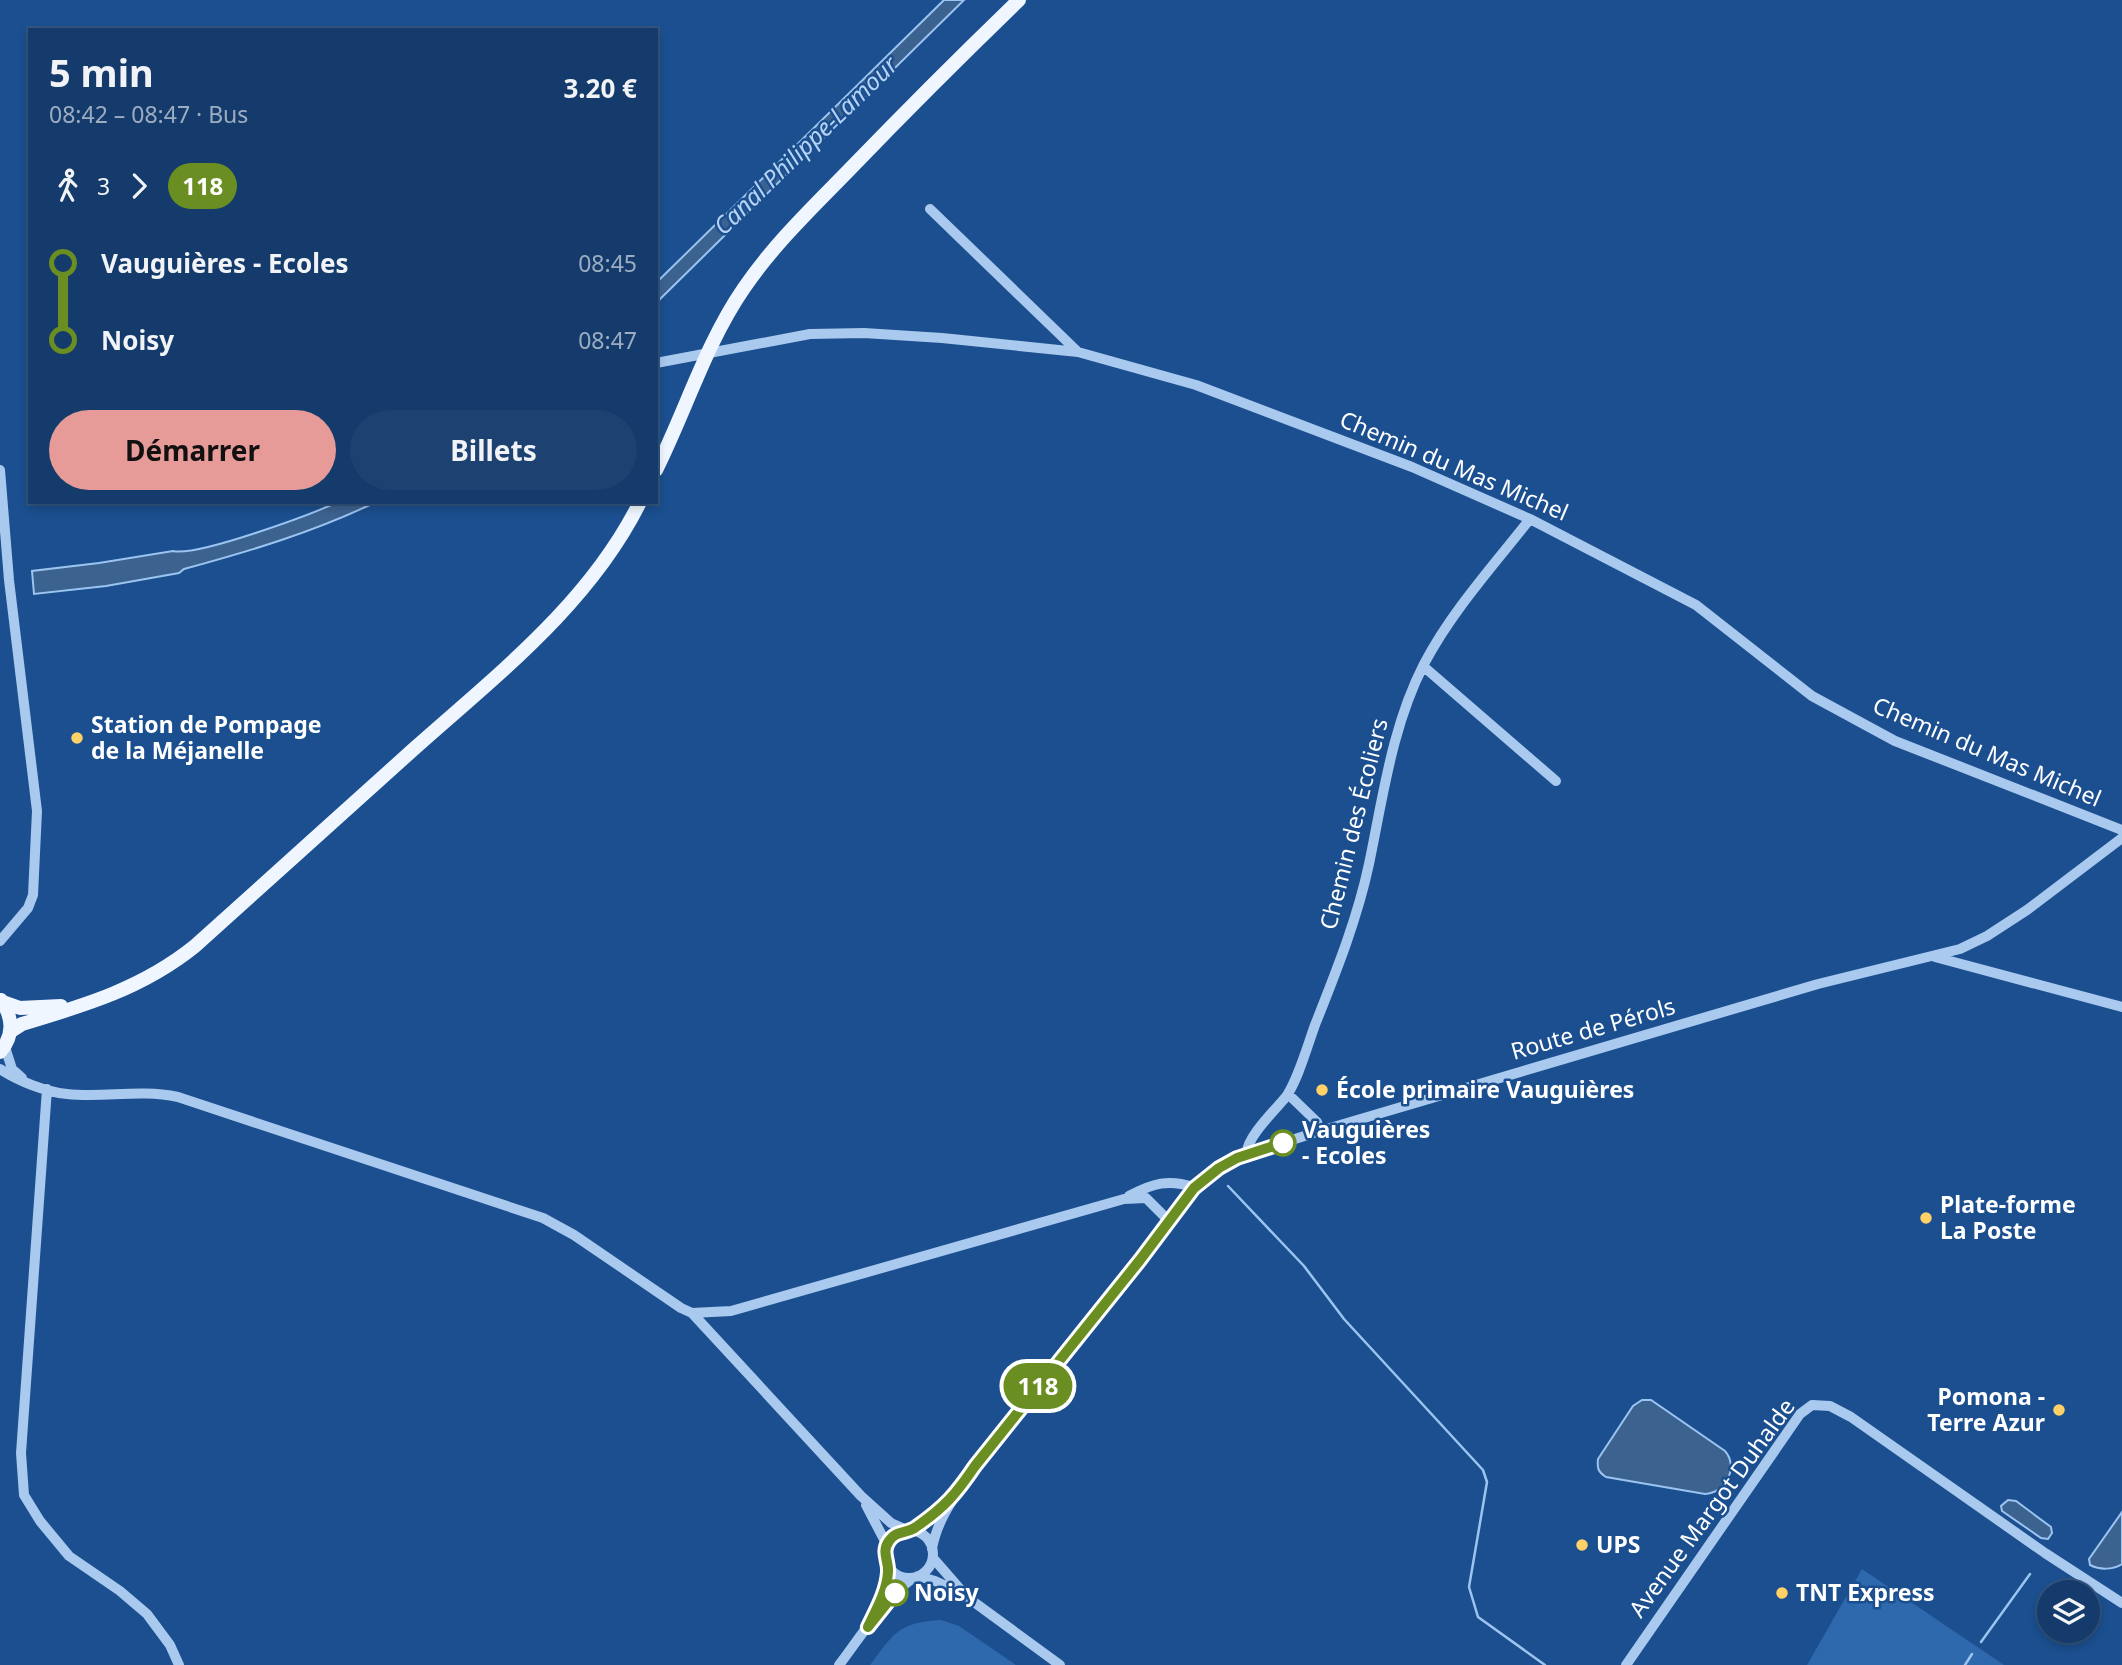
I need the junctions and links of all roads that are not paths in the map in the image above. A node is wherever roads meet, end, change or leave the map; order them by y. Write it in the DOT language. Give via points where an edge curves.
graph roads {
  1 [pos="1018,0"];
  2 [pos="930,209"];
  3 [pos="1078,352"];
  4 [pos="709,353"];
  5 [pos="658,363"];
  6 [pos="658,466"];
  7 [pos="0,470"];
  8 [pos="639,504"];
  9 [pos="1530,519"];
  10 [pos="2,527"];
  11 [pos="1423,666"];
  12 [pos="1556,781"];
  13 [pos="2122,830"];
  14 [pos="2122,838"];
  15 [pos="0,942"];
  16 [pos="1932,957"];
  17 [pos="1,1000"];
  18 [pos="83,1004"];
  19 [pos="2122,1007"];
  20 [pos="10,1031"];
  21 [pos="2,1050"];
  22 [pos="0,1069"];
  23 [pos="24,1080"];
  24 [pos="47,1089"];
  25 [pos="1288,1094"];
  26 [pos="1320,1131"];
  27 [pos="1247,1154"];
  28 [pos="1194,1188"];
  29 [pos="1124,1199"];
  30 [pos="1169,1221"];
  31 [pos="692,1313"];
  32 [pos="860,1496"];
  33 [pos="953,1498"];
  34 [pos="910,1530"];
  35 [pos="887,1545"];
  36 [pos="932,1554"];
  37 [pos="889,1568"];
  38 [pos="916,1577"];
  39 [pos="967,1597"];
  40 [pos="2122,1603"];
  41 [pos="868,1627"];
  42 [pos="178,1665"];
  43 [pos="839,1665"];
  44 [pos="1060,1665"];
  45 [pos="1626,1665"];
  1 -- 4 [label="main road" via="774,250 734,303"];
  2 -- 3 [label="street"];
  3 -- 4 [label="street, Chemin du Mas Michel" via="863,333 810,334"];
  3 -- 9 [label="street, Chemin du Mas Michel" via="1196,385 1412,467"];
  4 -- 5 [label="street, Chemin du Mas Michel"];
  4 -- 6 [label="main road"];
  7 -- 10 [label="street"];
  8 -- 18 [label="main road" via="576,597 516,657 213,930 169,967"];
  9 -- 11 [label="street, Chemin des Écoliers" via="1451,618"];
  9 -- 13 [label="street, Chemin du Mas Michel" via="1696,605 1812,696 1895,741"];
  10 -- 15 [label="street" via="37,811 33,895"];
  11 -- 12 [label="street"];
  11 -- 25 [label="street, Chemin des Écoliers" via="1404,711 1382,790 1356,918"];
  14 -- 16 [label="street, Route de Pérols" via="1987,936"];
  16 -- 19 [label="street"];
  16 -- 26 [label="street, Route de Pérols" via="1818,984"];
  17 -- 18 [label="main road" via="20,1008"];
  17 -- 20 [label="main road" via="11,1021"];
  18 -- 20 [label="main road"];
  20 -- 21 [label="main road"];
  21 -- 23 [label="street"];
  22 -- 23 [label="street"];
  23 -- 24 [label="street"];
  24 -- 31 [label="street" via="67,1094 139,1092 178,1097 543,1218"];
  24 -- 42 [label="street" via="20,1452 24,1495 69,1556 147,1614 170,1645"];
  25 -- 26 [label="street" via="1317,1122"];
  25 -- 27 [label="street, Chemin des Écoliers" via="1249,1142"];
  26 -- 27 [label="street, Route de Pérols"];
  27 -- 28 [label="street, Route de Pérols"];
  28 -- 29 [label="street" via="1170,1182"];
  28 -- 30 [label="street, Route de Pérols"];
  29 -- 30 [label="street" via="1146,1198"];
  29 -- 31 [label="street" via="731,1311"];
  30 -- 33 [label="street, Route de Pérols"];
  31 -- 32 [label="street"];
  32 -- 34 [label="street" via="891,1523"];
  32 -- 35 [label="street"];
  33 -- 34 [label="street, Route de Pérols"];
  33 -- 36 [label="street, Route de Pérols" via="935,1532"];
  34 -- 35 [label="street" via="895,1535"];
  34 -- 36 [label="street" via="925,1537"];
  35 -- 37 [label="street"];
  36 -- 38 [label="street" via="930,1566"];
  36 -- 39 [label="street"];
  37 -- 38 [label="street" via="900,1577"];
  37 -- 41 [label="street"];
  38 -- 39 [label="street"];
  38 -- 41 [label="street" via="900,1587"];
  39 -- 44 [label="street"];
  40 -- 45 [label="street, Avenue Margot Duhalde" via="1851,1417 1830,1406 1812,1405 1800,1414"];
  41 -- 43 [label="street"];
}
